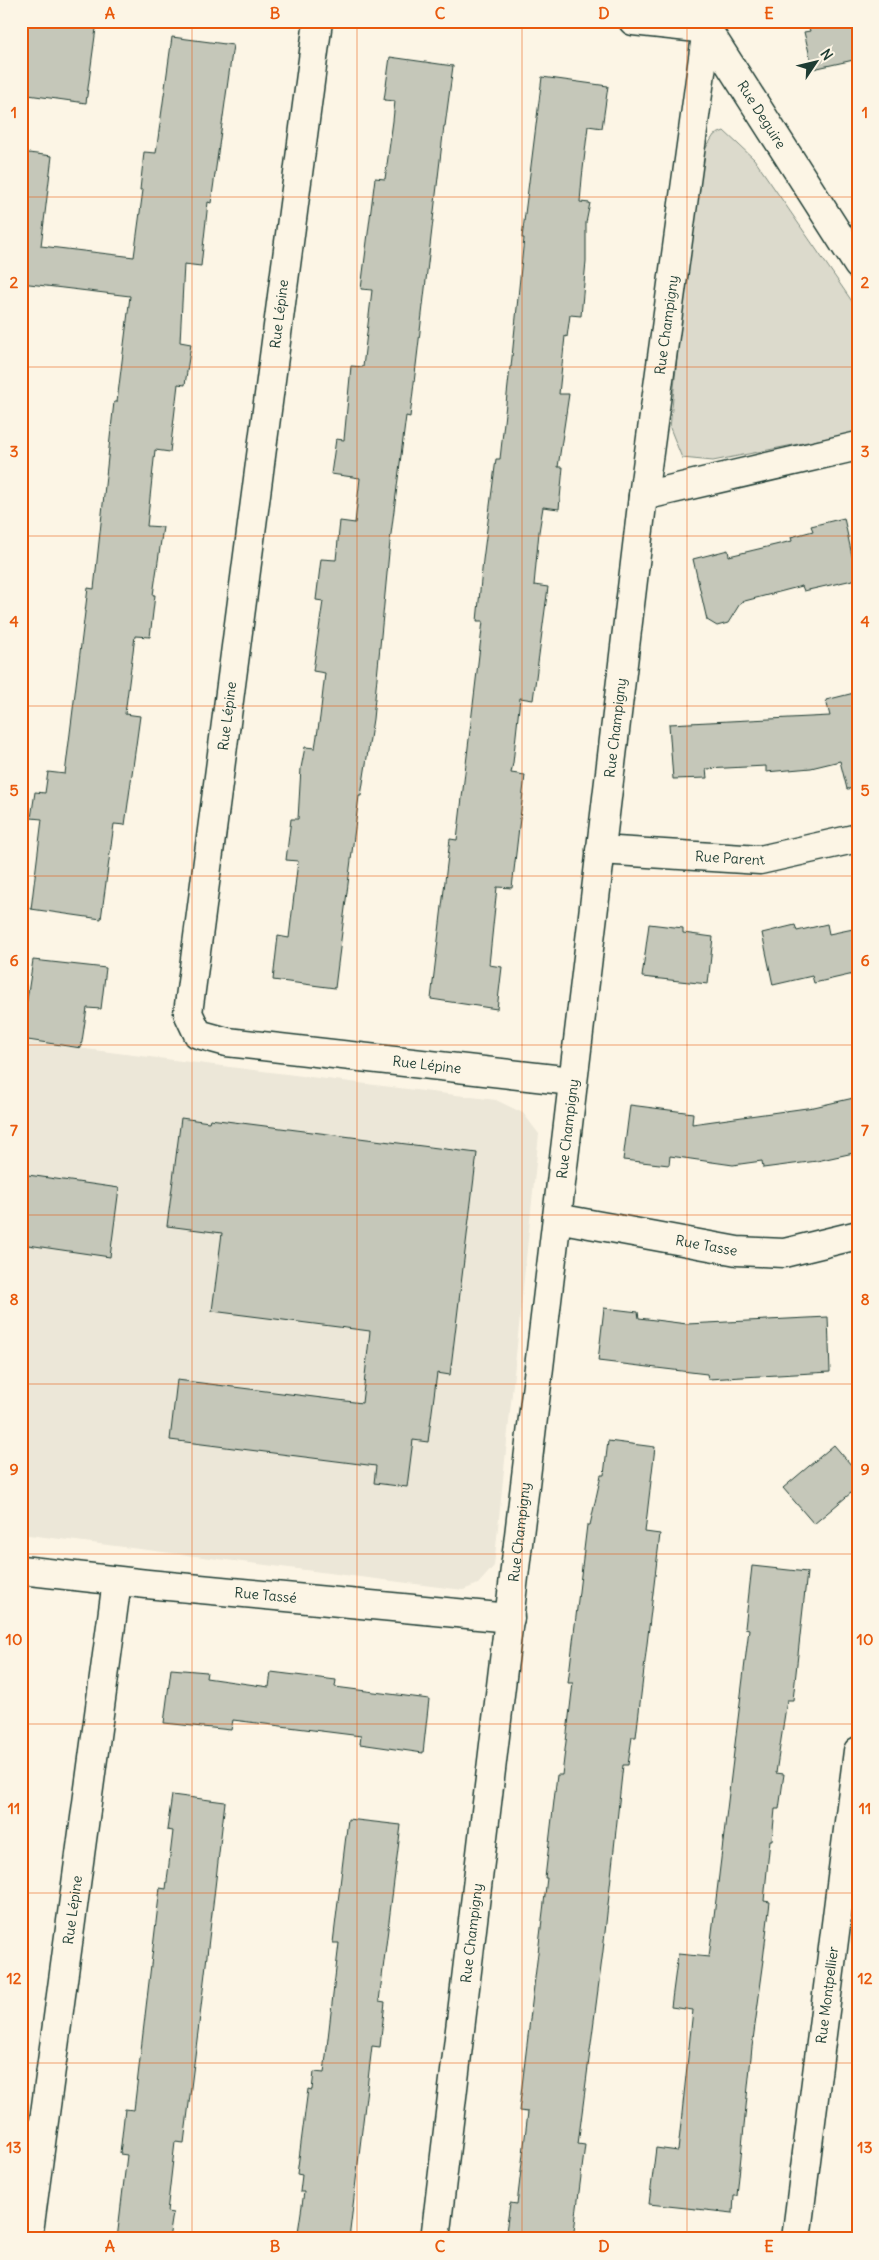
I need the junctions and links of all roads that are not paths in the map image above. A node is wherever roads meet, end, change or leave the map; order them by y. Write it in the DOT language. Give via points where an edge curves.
graph roads {
  1 [pos="318,21"];
  2 [pos="633,21"];
  3 [pos="707,25"];
  4 [pos="858,265"];
  5 [pos="858,446"];
  6 [pos="643,496"];
  7 [pos="858,838"];
  8 [pos="600,850"];
  9 [pos="572,1081"];
  10 [pos="557,1218"];
  11 [pos="858,1235"];
  12 [pos="21,1570"];
  13 [pos="117,1581"];
  14 [pos="510,1618"];
  15 [pos="858,1751"];
  16 [pos="28,2239"];
  17 [pos="435,2239"];
  18 [pos="796,2239"];
  1 -- 9 [label="street, Rue Lépine" via="188,1013 198,1034 227,1042"];
  2 -- 3 [label="street"];
  3 -- 4 [label="street, Rue Deguire"];
  3 -- 6 [label="street, Rue Champigny"];
  5 -- 6 [label="street"];
  6 -- 8 [label="street, Rue Champigny"];
  7 -- 8 [label="street, Rue Parent" via="760,860"];
  8 -- 9 [label="street, Rue Champigny"];
  9 -- 10 [label="street, Rue Champigny"];
  10 -- 11 [label="street, Rue Tasse" via="737,1251 784,1253"];
  10 -- 14 [label="street, Rue Champigny"];
  12 -- 13 [label="street, Rue Tassé"];
  13 -- 14 [label="street, Rue Tassé"];
  13 -- 16 [label="street, Rue Lépine"];
  14 -- 17 [label="street, Rue Champigny"];
  15 -- 18 [label="street, Rue Montpellier"];
}
